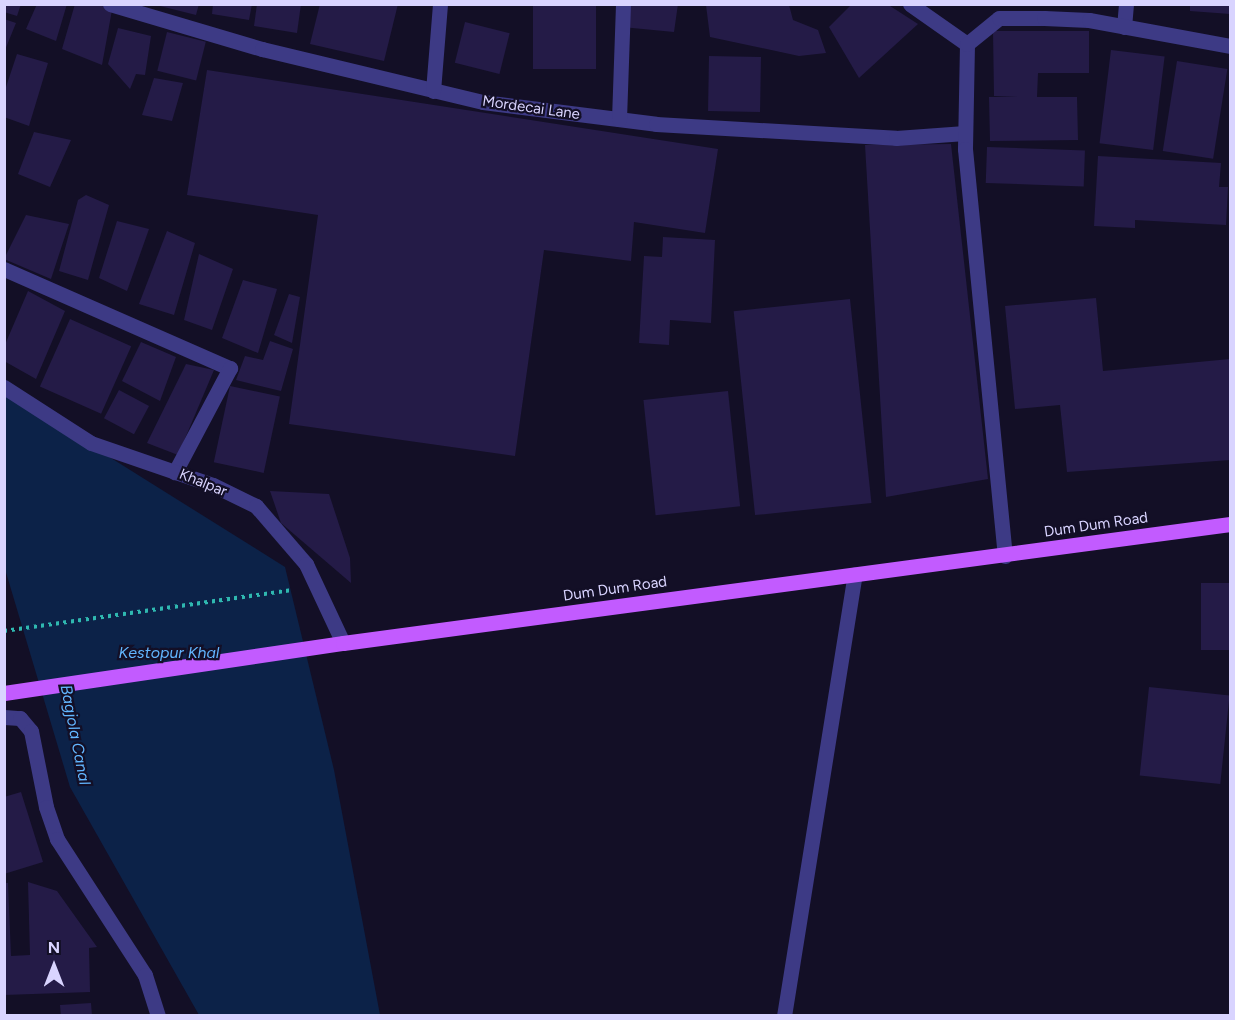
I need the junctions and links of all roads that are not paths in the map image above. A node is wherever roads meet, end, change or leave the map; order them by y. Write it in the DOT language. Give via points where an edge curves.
graph roads {
  1 [pos="440,4"];
  2 [pos="623,4"];
  3 [pos="910,4"];
  4 [pos="1126,4"];
  5 [pos="119,7"];
  6 [pos="1045,11"];
  7 [pos="1124,27"];
  8 [pos="967,44"];
  9 [pos="1230,46"];
  10 [pos="433,91"];
  11 [pos="619,119"];
  12 [pos="965,133"];
  13 [pos="4,269"];
  14 [pos="4,387"];
  15 [pos="175,472"];
  16 [pos="1230,524"];
  17 [pos="1005,556"];
  18 [pos="855,575"];
  19 [pos="343,643"];
  20 [pos="4,693"];
  21 [pos="4,717"];
  22 [pos="158,1016"];
  23 [pos="784,1016"];
  1 -- 10 [label="street"];
  2 -- 11 [label="street"];
  3 -- 8 [label="street"];
  4 -- 7 [label="street"];
  5 -- 10 [label="street, Mordecai Lane"];
  6 -- 7 [label="street"];
  6 -- 8 [label="street" via="999,18"];
  7 -- 9 [label="street"];
  8 -- 12 [label="street"];
  10 -- 11 [label="street, Mordecai Lane" via="483,102"];
  11 -- 12 [label="street, Mordecai Lane" via="896,138"];
  12 -- 17 [label="street"];
  13 -- 15 [label="street" via="230,368"];
  14 -- 15 [label="street, Khalpar" via="91,442"];
  15 -- 19 [label="street, Khalpar" via="256,506 306,564"];
  16 -- 17 [label="main road, Dum Dum Road"];
  17 -- 18 [label="main road, Dum Dum Road"];
  18 -- 19 [label="main road, Dum Dum Road"];
  18 -- 23 [label="street"];
  19 -- 20 [label="main road, Dum Dum Road"];
  21 -- 22 [label="street" via="20,718 31,731 46,807 57,838 145,975"];
}
